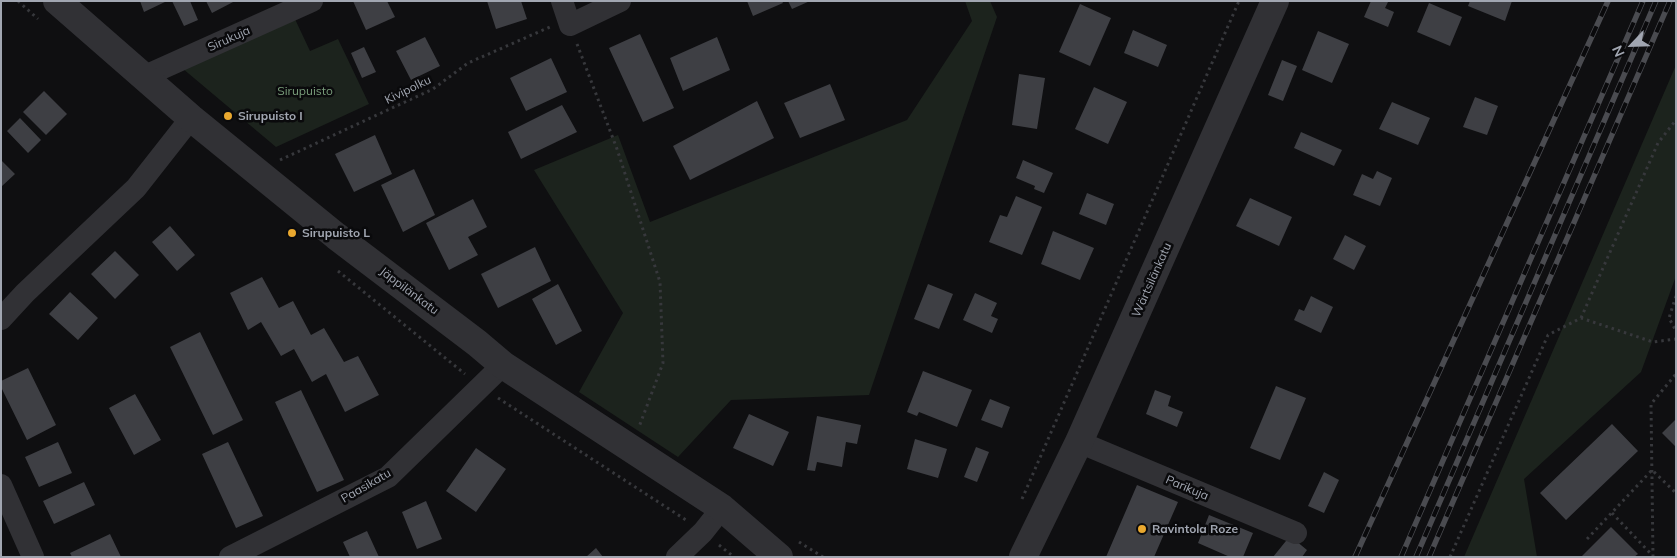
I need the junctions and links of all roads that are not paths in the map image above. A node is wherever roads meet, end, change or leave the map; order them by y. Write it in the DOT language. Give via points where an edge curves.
graph roads {
  1 [pos="57,1"];
  2 [pos="312,1"];
  3 [pos="562,1"];
  4 [pos="620,1"];
  5 [pos="1275,1"];
  6 [pos="145,76"];
  7 [pos="191,118"];
  8 [pos="1,319"];
  9 [pos="503,365"];
  10 [pos="1079,442"];
  11 [pos="1,485"];
  12 [pos="722,508"];
  13 [pos="1296,533"];
  14 [pos="33,557"];
  15 [pos="230,557"];
  16 [pos="677,557"];
  17 [pos="779,557"];
  18 [pos="1023,557"];
  1 -- 6 [label="street, Jäppilänkatu"];
  2 -- 6 [label="street, Sirukuja"];
  3 -- 4 [label="street" via="570,25"];
  5 -- 10 [label="street, Wärtsilänkatu"];
  6 -- 7 [label="street, Jäppilänkatu"];
  7 -- 8 [label="street" via="136,188"];
  7 -- 9 [label="street, Jäppilänkatu" via="336,236"];
  9 -- 12 [label="street, Jäppilänkatu"];
  9 -- 15 [label="street, Paasikatu" via="388,476"];
  10 -- 13 [label="street, Parikuja"];
  10 -- 18 [label="street, Wärtsilänkatu"];
  11 -- 14 [label="street"];
  12 -- 16 [label="street" via="704,532"];
  12 -- 17 [label="street, Jäppilänkatu"];
}
